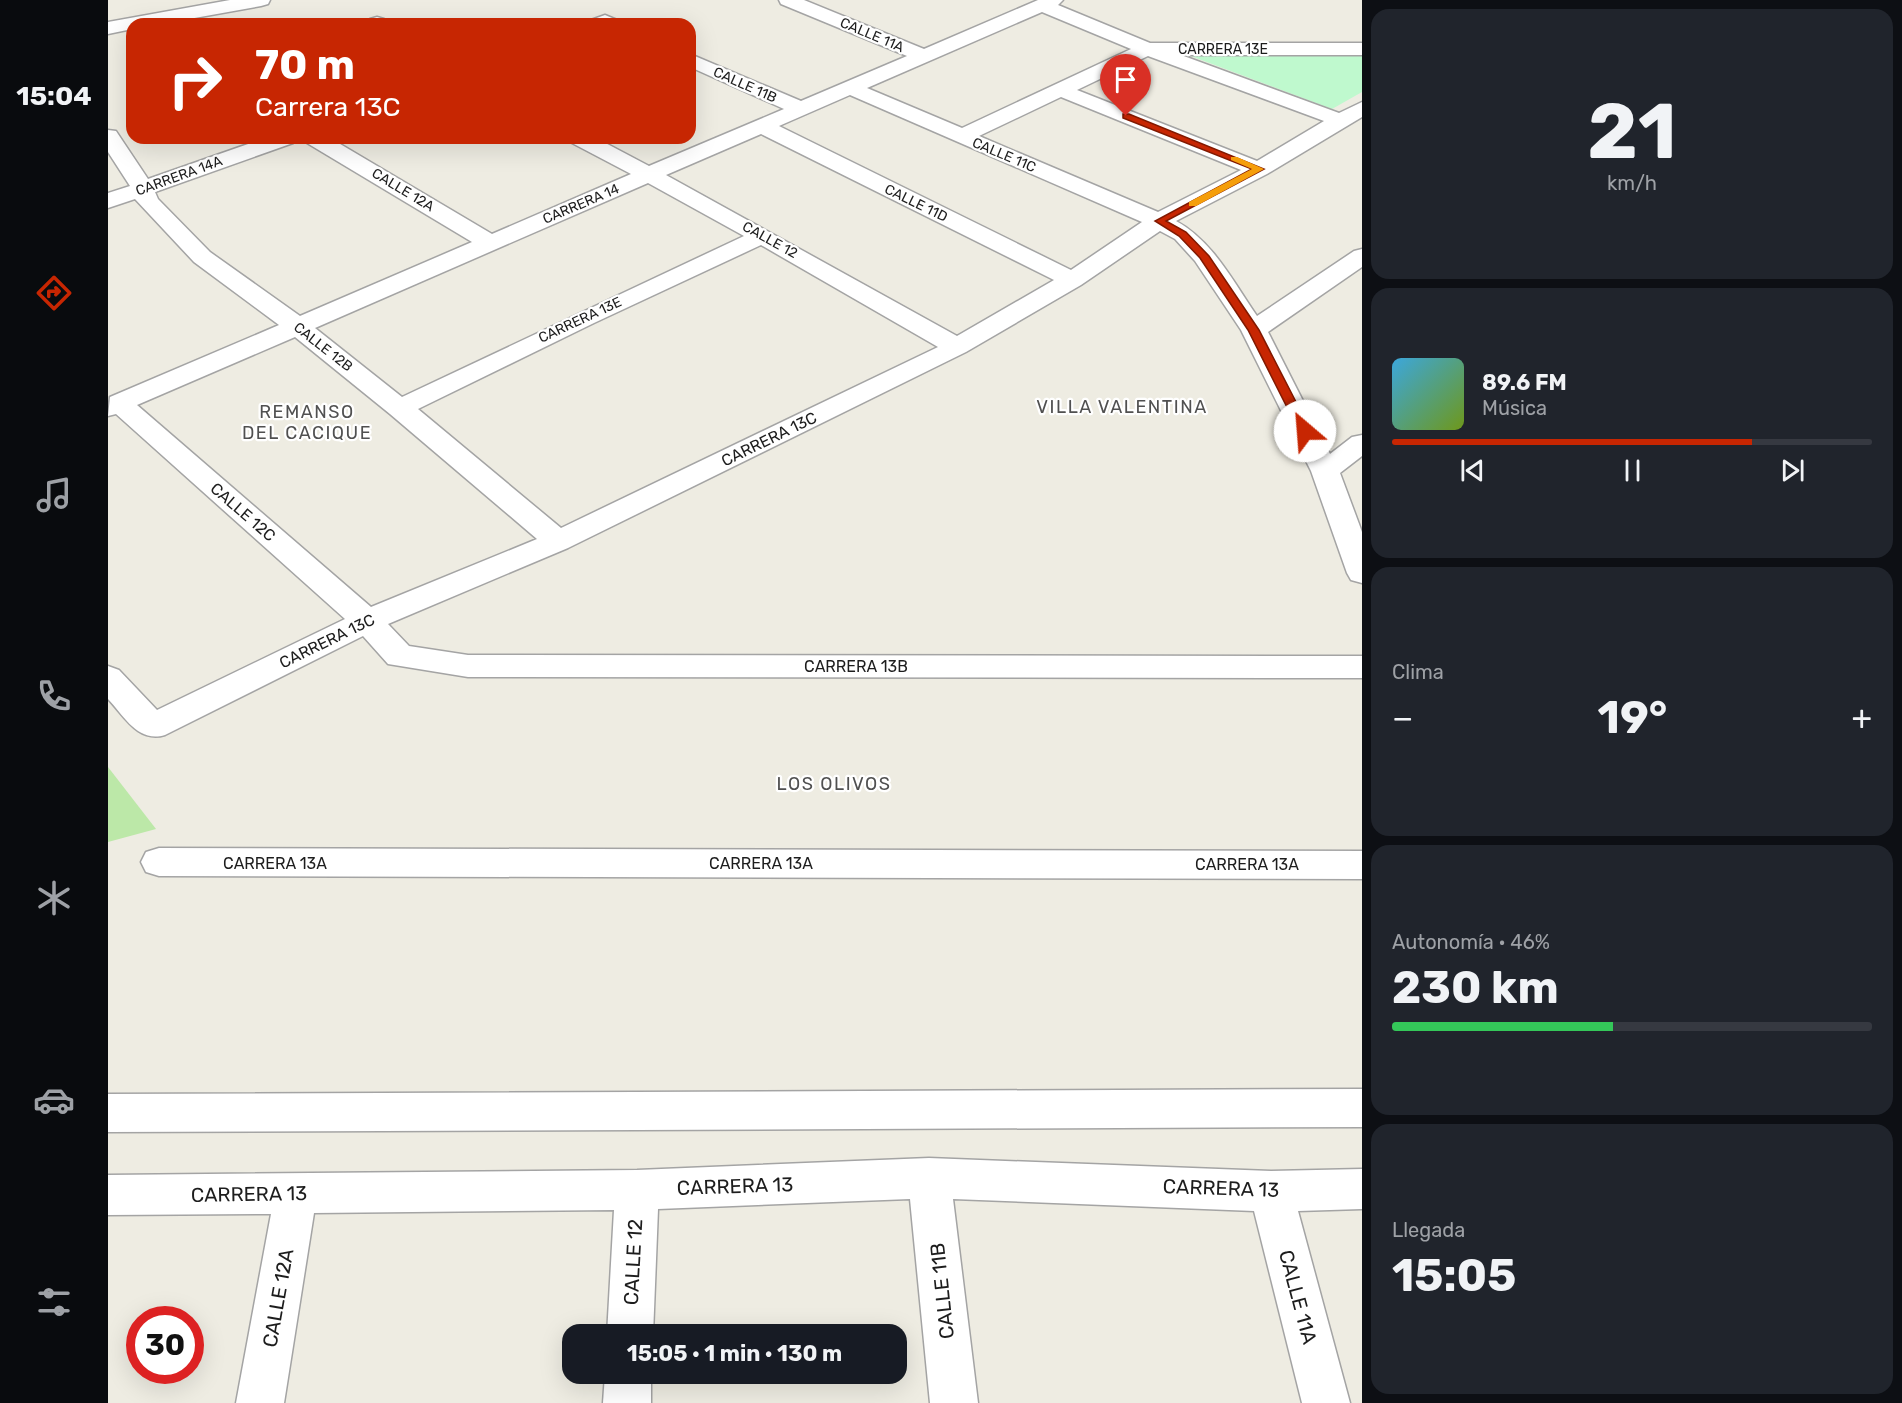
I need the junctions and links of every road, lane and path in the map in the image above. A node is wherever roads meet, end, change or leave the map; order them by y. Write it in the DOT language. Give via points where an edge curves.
graph roads {
  1 [pos="261,0"];
  2 [pos="788,0"];
  3 [pos="1048,3"];
  4 [pos="181,18"];
  5 [pos="126,25"];
  6 [pos="108,27"];
  7 [pos="1147,49"];
  8 [pos="1362,49"];
  9 [pos="924,56"];
  10 [pos="696,63"];
  11 [pos="850,88"];
  12 [pos="1060,90"];
  13 [pos="801,109"];
  14 [pos="1352,114"];
  15 [pos="761,126"];
  16 [pos="108,136"];
  17 [pos="960,137"];
  18 [pos="263,144"];
  19 [pos="325,144"];
  20 [pos="592,144"];
  21 [pos="1260,169"];
  22 [pos="650,174"];
  23 [pos="143,188"];
  24 [pos="108,201"];
  25 [pos="1159,221"];
  26 [pos="762,236"];
  27 [pos="490,243"];
  28 [pos="1362,256"];
  29 [pos="1072,280"];
  30 [pos="297,326"];
  31 [pos="1254,330"];
  32 [pos="957,347"];
  33 [pos="114,405"];
  34 [pos="400,408"];
  35 [pos="1362,443"];
  36 [pos="1325,471"];
  37 [pos="558,541"];
  38 [pos="1362,573"];
  39 [pos="367,621"];
  40 [pos="1362,667"];
  41 [pos="108,678"];
  42 [pos="159,862"];
  43 [pos="1362,865"];
  44 [pos="1362,1108"];
  45 [pos="108,1113"];
  46 [pos="929,1178"];
  47 [pos="1362,1189"];
  48 [pos="637,1190"];
  49 [pos="1271,1191"];
  50 [pos="296,1193"];
  51 [pos="108,1195"];
  52 [pos="631,1324"];
  53 [pos="628,1384"];
  54 [pos="260,1403"];
  55 [pos="627,1403"];
  56 [pos="954,1403"];
  57 [pos="1326,1403"];
  1 -- 4 [label="street"];
  2 -- 9 [label="street, CALLE 11A"];
  3 -- 7 [label="street"];
  3 -- 9 [label="street, CARRERA 14"];
  5 -- 6 [label="street"];
  7 -- 8 [label="street, CARRERA 13E"];
  7 -- 12 [label="street, CARRERA 13E"];
  7 -- 14 [label="street"];
  9 -- 11 [label="street, CARRERA 14"];
  10 -- 13 [label="street, CALLE 11B"];
  11 -- 13 [label="street, CARRERA 14"];
  11 -- 17 [label="street, CALLE 11C"];
  12 -- 17 [label="street, CARRERA 13E"];
  12 -- 21 [label="street"];
  13 -- 15 [label="street, CARRERA 14"];
  14 -- 21 [label="street, CARRERA 13C"];
  15 -- 22 [label="street, CARRERA 14"];
  15 -- 29 [label="street, CALLE 11D"];
  16 -- 23 [label="street, CALLE 12B"];
  17 -- 25 [label="street, CALLE 11C"];
  18 -- 23 [label="street, CARRERA 14A"];
  19 -- 27 [label="street, CALLE 12A"];
  20 -- 22 [label="street, CALLE 12"];
  21 -- 25 [label="street, CARRERA 13C"];
  22 -- 26 [label="street, CALLE 12"];
  22 -- 27 [label="street, CARRERA 14"];
  23 -- 24 [label="street, CARRERA 14A"];
  23 -- 30 [label="street, CALLE 12B" via="147,201 202,257"];
  25 -- 29 [label="street, CARRERA 13C"];
  25 -- 31 [label="street, CALLE 11C" via="1183,234 1204,256"];
  26 -- 32 [label="street, CALLE 12"];
  26 -- 34 [label="street, CARRERA 13E"];
  27 -- 30 [label="street, CARRERA 14"];
  28 -- 31 [label="street"];
  29 -- 32 [label="street, CARRERA 13C"];
  30 -- 33 [label="street, CARRERA 14"];
  30 -- 34 [label="street, CALLE 12B"];
  31 -- 36 [label="street, CALLE 11C"];
  32 -- 37 [label="street, CARRERA 13C"];
  33 -- 39 [label="street, CALLE 12C"];
  34 -- 37 [label="street, CALLE 12B"];
  35 -- 36 [label="street"];
  36 -- 38 [label="street, CALLE 11C"];
  37 -- 39 [label="street, CARRERA 13C"];
  39 -- 40 [label="street, CARRERA 13B" via="399,656 468,666"];
  39 -- 41 [label="street, CARRERA 13C" via="153,726"];
  42 -- 43 [label="street, CARRERA 13A"];
  44 -- 45 [label="street"];
  46 -- 48 [label="street, CARRERA 13"];
  46 -- 49 [label="street, CARRERA 13"];
  46 -- 56 [label="street, CALLE 11B"];
  47 -- 49 [label="street, CARRERA 13"];
  48 -- 50 [label="street, CARRERA 13"];
  48 -- 52 [label="street, CALLE 12"];
  49 -- 57 [label="street, CALLE 11A"];
  50 -- 51 [label="street, CARRERA 13"];
  50 -- 54 [label="street, CALLE 12A"];
  53 -- 55 [label="street"];
}
